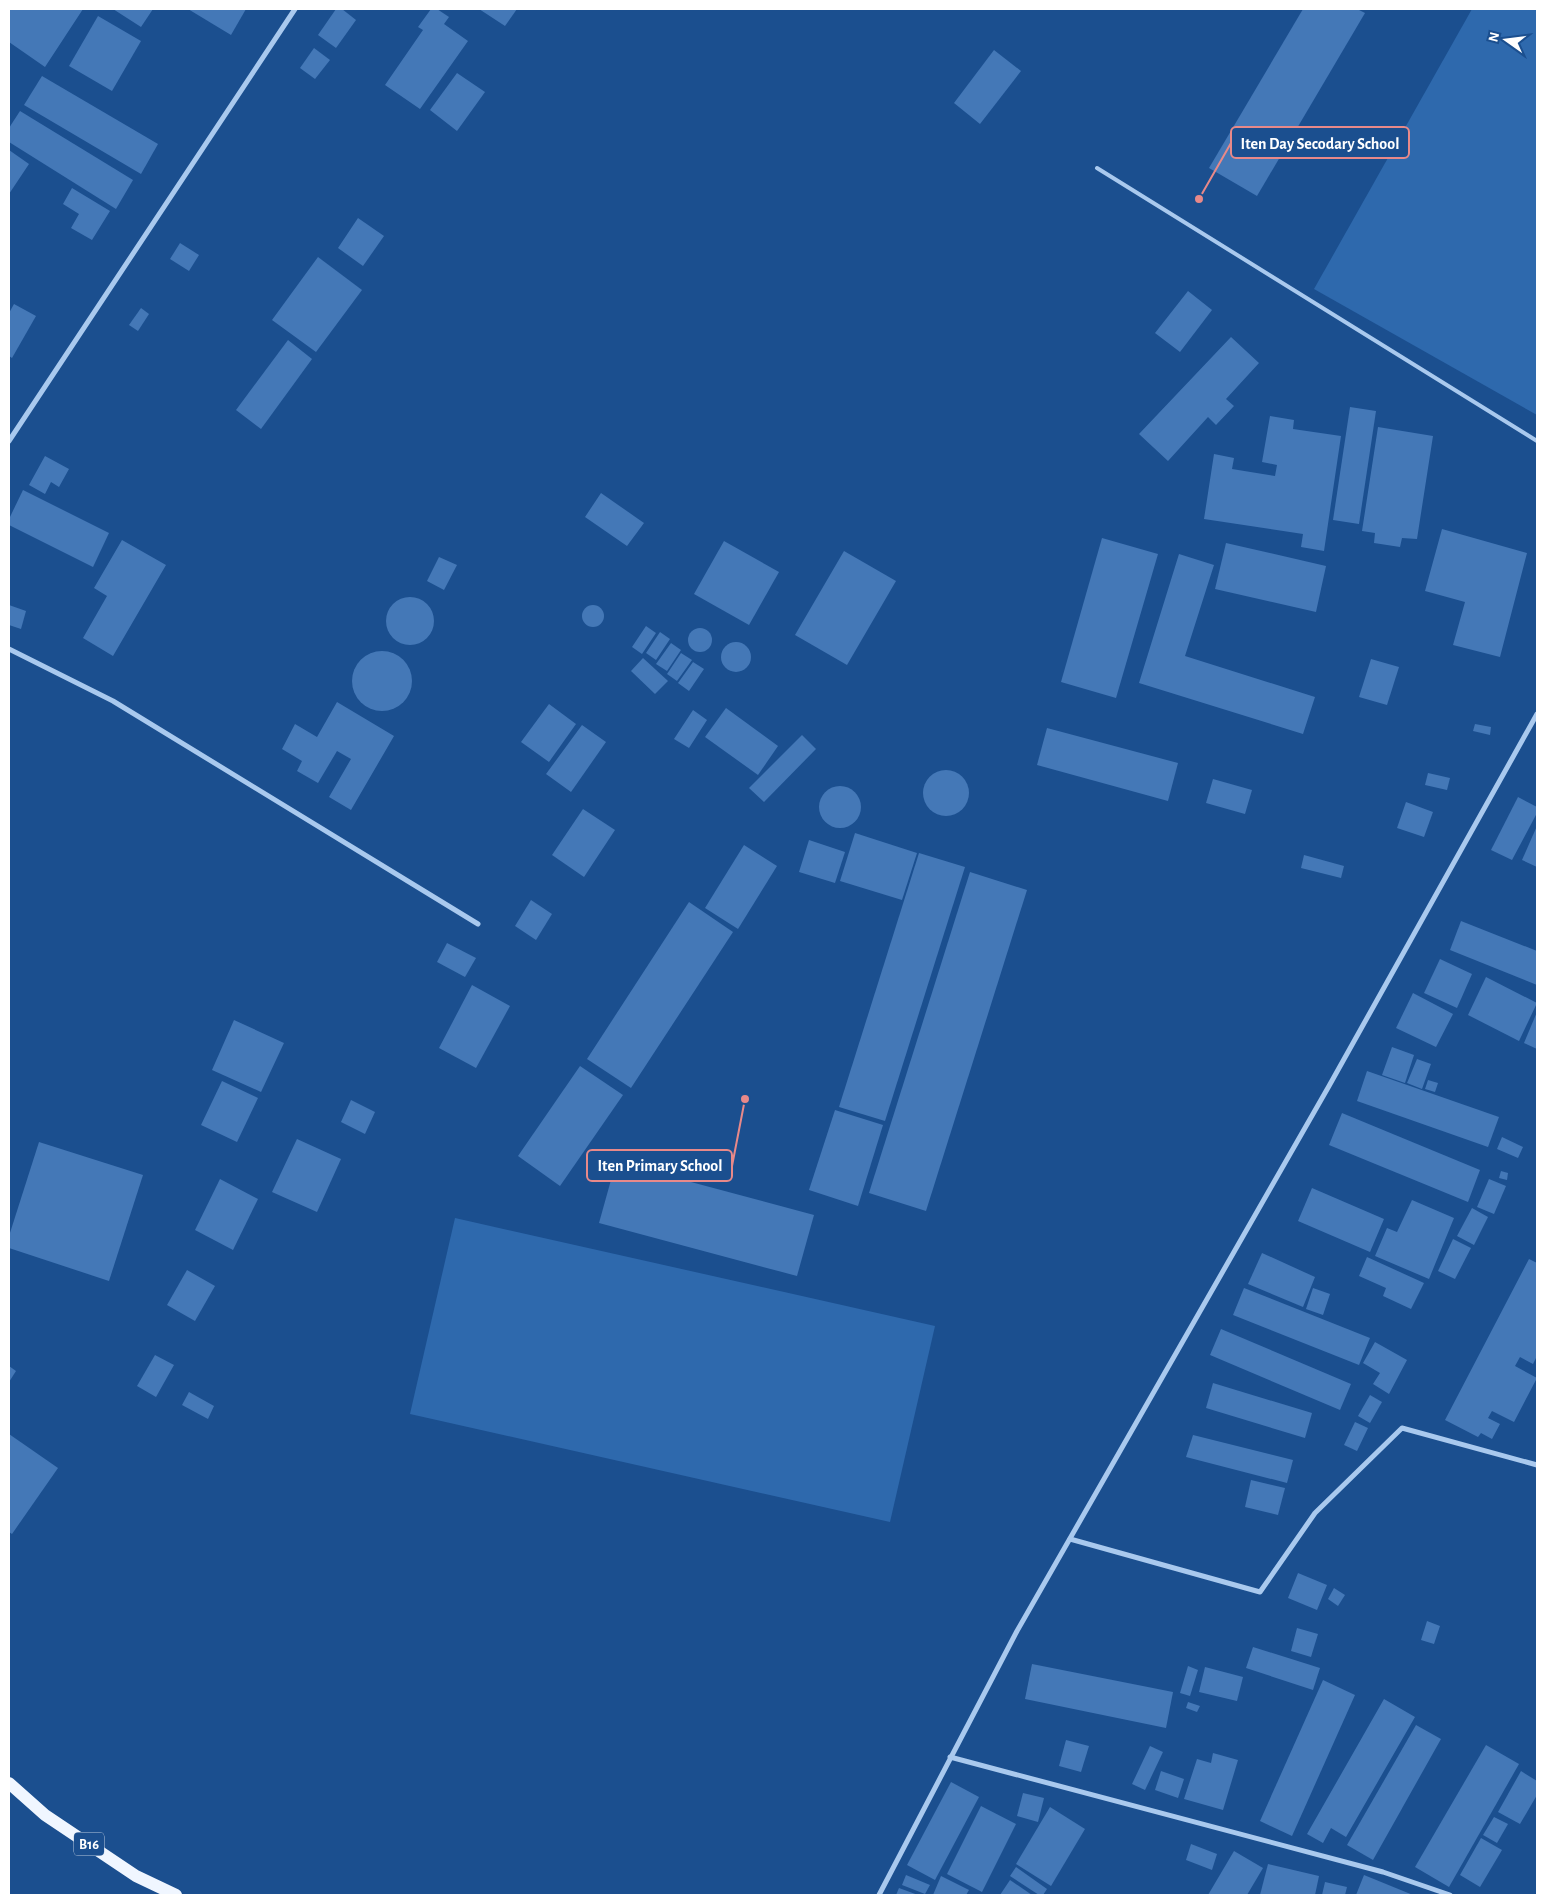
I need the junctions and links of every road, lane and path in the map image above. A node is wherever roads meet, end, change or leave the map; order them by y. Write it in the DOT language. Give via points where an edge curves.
graph roads {
  1 [pos="295,9"];
  2 [pos="1097,168"];
  3 [pos="9,441"];
  4 [pos="1537,441"];
  5 [pos="9,650"];
  6 [pos="1537,714"];
  7 [pos="478,924"];
  8 [pos="1537,1465"];
  9 [pos="1070,1539"];
  10 [pos="950,1757"];
  11 [pos="9,1783"];
  12 [pos="176,1895"];
  13 [pos="879,1895"];
  14 [pos="1450,1895"];
  1 -- 3 [label="street"];
  2 -- 4 [label="lane"];
  5 -- 7 [label="street" via="113,701"];
  6 -- 9 [label="street"];
  8 -- 9 [label="street" via="1402,1428 1315,1513 1260,1592"];
  9 -- 10 [label="street"];
  10 -- 13 [label="street"];
  10 -- 14 [label="street" via="1383,1872"];
  11 -- 12 [label="main road, B16" via="45,1815 136,1876"];
}
